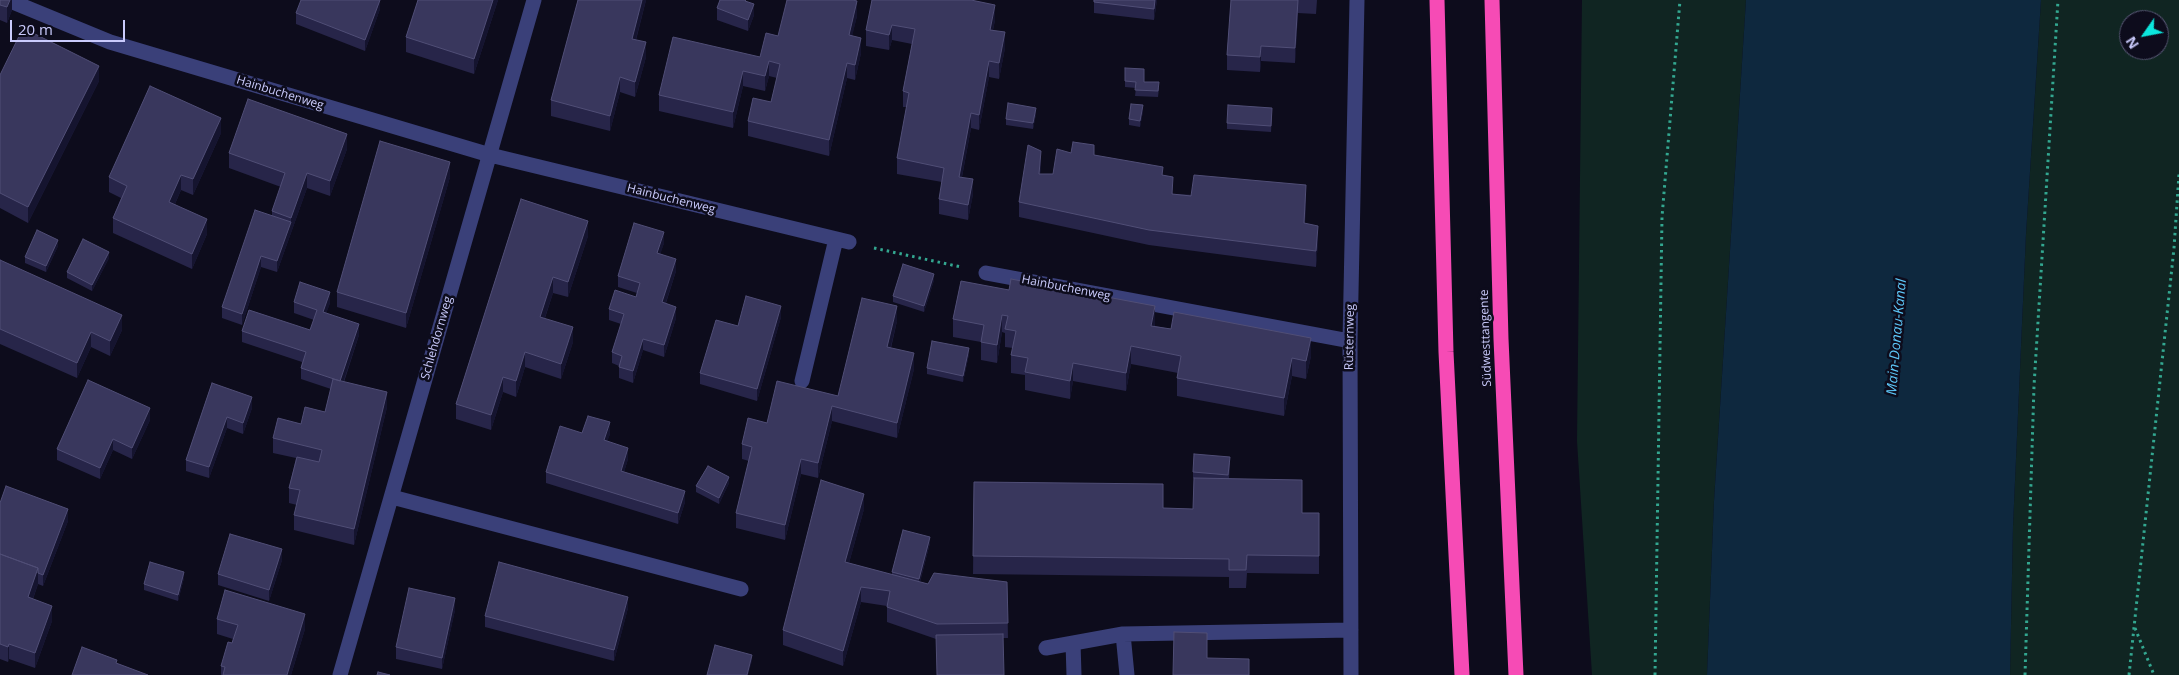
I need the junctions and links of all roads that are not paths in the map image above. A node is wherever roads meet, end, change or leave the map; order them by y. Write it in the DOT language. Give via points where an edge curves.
graph roads {
  1 [pos="8,0"];
  2 [pos="534,0"];
  3 [pos="1357,0"];
  4 [pos="1437,0"];
  5 [pos="1492,0"];
  6 [pos="490,155"];
  7 [pos="986,273"];
  8 [pos="1350,341"];
  9 [pos="802,381"];
  10 [pos="392,497"];
  11 [pos="741,589"];
  12 [pos="1351,630"];
  13 [pos="1123,634"];
  14 [pos="1073,643"];
  15 [pos="1046,648"];
  16 [pos="340,675"];
  17 [pos="1074,675"];
  18 [pos="1127,675"];
  19 [pos="1351,675"];
  20 [pos="1462,675"];
  21 [pos="1516,675"];
  1 -- 6 [label="street, Hainbuchenweg" via="110,42"];
  2 -- 6 [label="street, Schlehdornweg"];
  3 -- 8 [label="street, Rüsternweg"];
  4 -- 20 [label="highway" via="1446,352"];
  5 -- 21 [label="highway, Südwesttangente" via="1500,340"];
  6 -- 9 [label="street, Hainbuchenweg" via="842,240"];
  6 -- 10 [label="street, Schlehdornweg"];
  7 -- 8 [label="street, Hainbuchenweg"];
  8 -- 12 [label="street, Rüsternweg"];
  10 -- 11 [label="street"];
  10 -- 16 [label="street, Schlehdornweg"];
  12 -- 13 [label="street"];
  12 -- 19 [label="street, Rüsternweg"];
  13 -- 14 [label="street"];
  13 -- 18 [label="street"];
  14 -- 15 [label="street"];
  14 -- 17 [label="street"];
}
